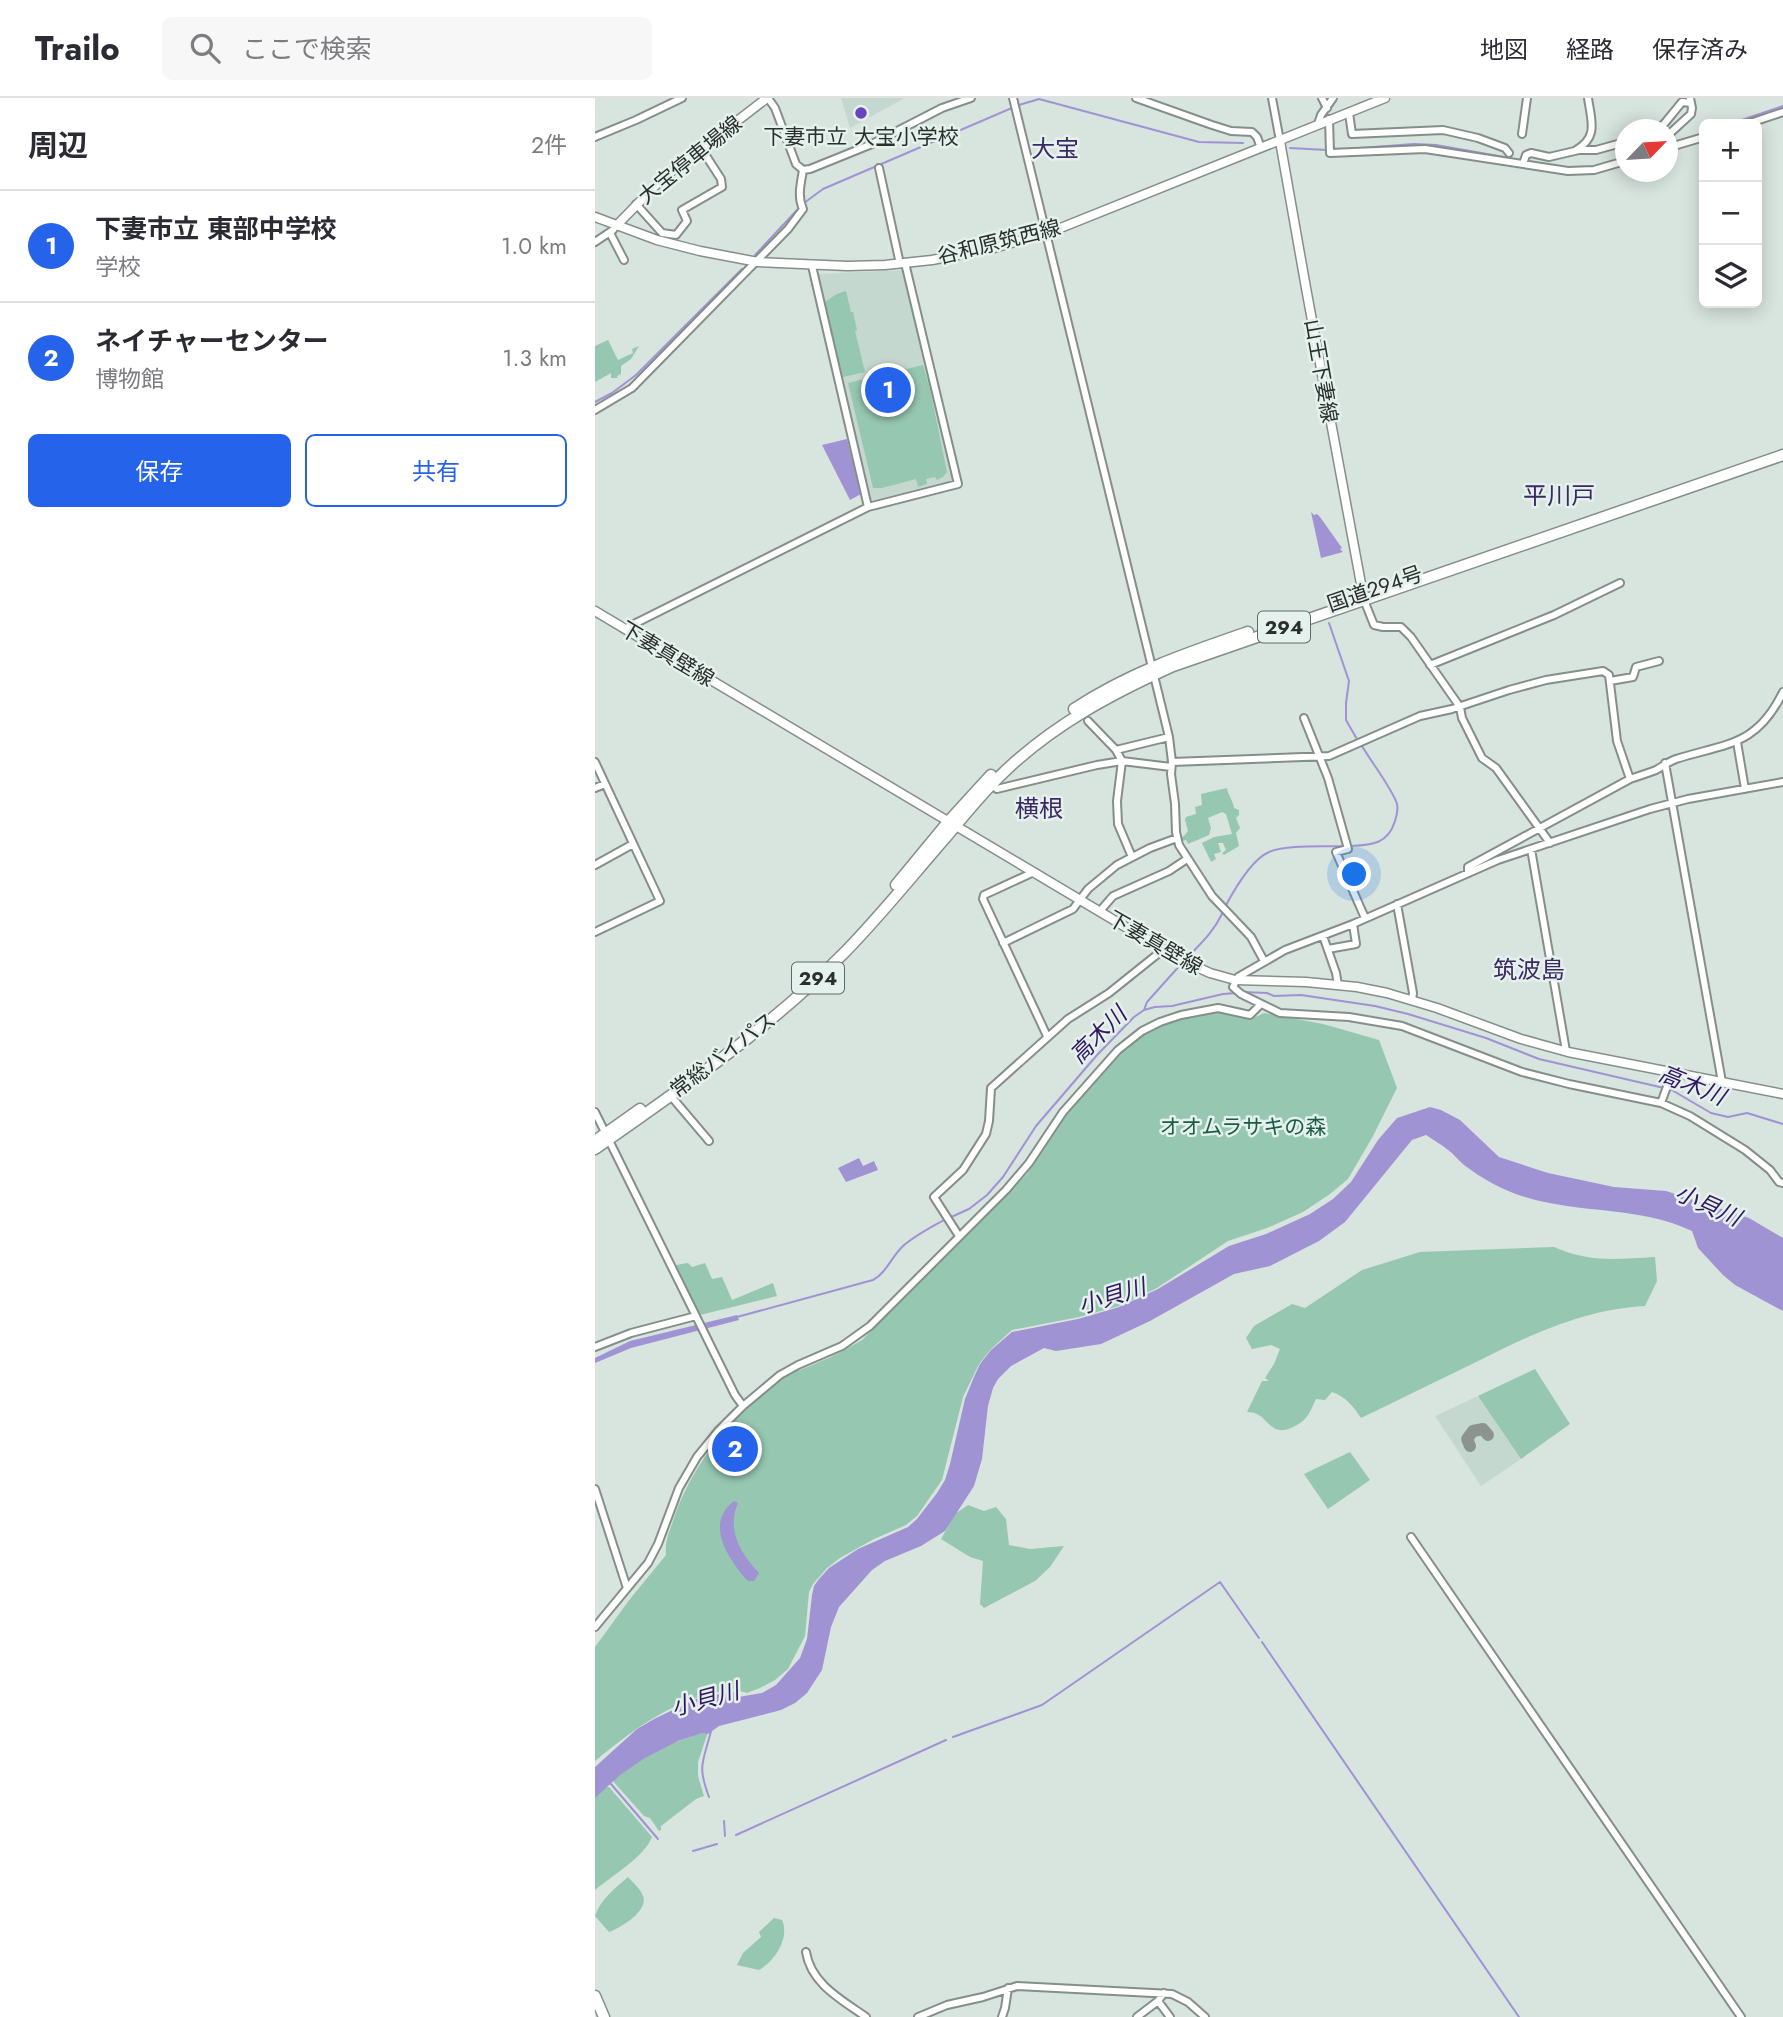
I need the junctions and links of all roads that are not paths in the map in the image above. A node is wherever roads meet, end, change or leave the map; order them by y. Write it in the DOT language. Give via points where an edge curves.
graph roads {
  1 [pos="682,98"];
  2 [pos="767,98"];
  3 [pos="971,98"];
  4 [pos="1136,98"];
  5 [pos="1272,98"];
  6 [pos="1385,98"];
  7 [pos="1527,98"];
  8 [pos="1588,98"];
  9 [pos="1328,101"];
  10 [pos="1691,101"];
  11 [pos="1015,103"];
  12 [pos="1783,112"];
  13 [pos="1349,113"];
  14 [pos="1329,119"];
  15 [pos="1668,119"];
  16 [pos="1762,119"];
  17 [pos="1318,124"];
  18 [pos="1678,127"];
  19 [pos="1522,134"];
  20 [pos="595,137"];
  21 [pos="1699,139"];
  22 [pos="1280,141"];
  23 [pos="1615,145"];
  24 [pos="1678,145"];
  25 [pos="701,148"];
  26 [pos="1261,148"];
  27 [pos="1509,153"];
  28 [pos="1571,153"];
  29 [pos="1523,164"];
  30 [pos="1615,164"];
  31 [pos="879,168"];
  32 [pos="803,170"];
  33 [pos="636,204"];
  34 [pos="595,217"];
  35 [pos="613,230"];
  36 [pos="1046,233"];
  37 [pos="595,242"];
  38 [pos="624,260"];
  39 [pos="758,262"];
  40 [pos="903,263"];
  41 [pos="813,266"];
  42 [pos="595,411"];
  43 [pos="1783,449"];
  44 [pos="1783,456"];
  45 [pos="868,507"];
  46 [pos="1620,583"];
  47 [pos="1363,597"];
  48 [pos="595,611"];
  49 [pos="624,629"];
  50 [pos="1659,661"];
  51 [pos="1430,665"];
  52 [pos="1153,671"];
  53 [pos="1610,681"];
  54 [pos="1783,692"];
  55 [pos="1460,707"];
  56 [pos="1304,718"];
  57 [pos="1088,722"];
  58 [pos="1169,737"];
  59 [pos="1737,742"];
  60 [pos="1116,750"];
  61 [pos="1321,756"];
  62 [pos="1122,761"];
  63 [pos="595,762"];
  64 [pos="1665,763"];
  65 [pos="1172,764"];
  66 [pos="1630,779"];
  67 [pos="1783,782"];
  68 [pos="605,784"];
  69 [pos="991,785"];
  70 [pos="595,788"];
  71 [pos="1745,789"];
  72 [pos="1671,803"];
  73 [pos="952,824"];
  74 [pos="1539,827"];
  75 [pos="1177,838"];
  76 [pos="1550,843"];
  77 [pos="633,844"];
  78 [pos="1531,849"];
  79 [pos="1132,857"];
  80 [pos="1187,859"];
  81 [pos="595,865"];
  82 [pos="908,870"];
  83 [pos="1034,872"];
  84 [pos="1468,873"];
  85 [pos="1081,900"];
  86 [pos="1397,904"];
  87 [pos="1100,911"];
  88 [pos="1365,918"];
  89 [pos="1353,923"];
  90 [pos="595,932"];
  91 [pos="1323,936"];
  92 [pos="1003,943"];
  93 [pos="1164,949"];
  94 [pos="1328,949"];
  95 [pos="1264,961"];
  96 [pos="1235,980"];
  97 [pos="1338,985"];
  98 [pos="1412,1000"];
  99 [pos="1260,1004"];
  100 [pos="1047,1036"];
  101 [pos="1566,1051"];
  102 [pos="1671,1075"];
  103 [pos="1722,1082"];
  104 [pos="1783,1094"];
  105 [pos="670,1096"];
  106 [pos="1661,1103"];
  107 [pos="595,1112"];
  108 [pos="607,1136"];
  109 [pos="595,1141"];
  110 [pos="709,1141"];
  111 [pos="595,1149"];
  112 [pos="1781,1182"];
  113 [pos="959,1237"];
  114 [pos="697,1318"];
  115 [pos="595,1347"];
  116 [pos="743,1406"];
  117 [pos="595,1489"];
  118 [pos="1411,1537"];
  119 [pos="627,1588"];
  120 [pos="595,1627"];
  121 [pos="806,1952"];
  122 [pos="1008,1988"];
  123 [pos="1164,1993"];
  124 [pos="595,1996"];
  125 [pos="1158,2001"];
  126 [pos="604,2017"];
  127 [pos="866,2017"];
  128 [pos="918,2017"];
  129 [pos="1002,2017"];
  130 [pos="1137,2017"];
  131 [pos="1170,2017"];
  132 [pos="1205,2017"];
  133 [pos="1741,2017"];
  1 -- 20 [label="street"];
  2 -- 25 [label="main road, 大宝停車場線"];
  2 -- 32 [label="street" via="796,164"];
  3 -- 32 [label="street" via="872,145"];
  4 -- 26 [label="street" via="1221,128 1251,132"];
  5 -- 22 [label="street"];
  6 -- 13 [label="main road, 谷和原筑西線"];
  7 -- 19 [label="street"];
  8 -- 28 [label="street" via="1591,134 1585,145"];
  9 -- 17 [label="street"];
  10 -- 15 [label="street" via="1682,102"];
  10 -- 18 [label="street" via="1693,111"];
  11 -- 36 [label="street"];
  12 -- 16 [label="street"];
  13 -- 14 [label="main road, 谷和原筑西線"];
  13 -- 27 [label="street" via="1352,134 1443,130 1478,138"];
  14 -- 17 [label="main road, 谷和原筑西線"];
  14 -- 29 [label="street" via="1330,153 1425,149"];
  17 -- 22 [label="main road, 谷和原筑西線"];
  21 -- 24 [label="street"];
  22 -- 26 [label="main road, 谷和原筑西線"];
  22 -- 47 [label="main road, 山王下妻線"];
  23 -- 28 [label="street"];
  25 -- 33 [label="main road, 大宝停車場線"];
  25 -- 33 [label="street" via="722,187 682,210 687,221 676,235 662,233"];
  26 -- 36 [label="main road, 谷和原筑西線"];
  28 -- 29 [label="street" via="1549,158 1531,153"];
  29 -- 30 [label="street" via="1568,172"];
  31 -- 40 [label="street"];
  32 -- 39 [label="street" via="803,209"];
  33 -- 35 [label="main road, 大宝停車場線"];
  34 -- 35 [label="main road, 谷和原筑西線"];
  35 -- 37 [label="street"];
  35 -- 38 [label="street"];
  35 -- 39 [label="main road, 谷和原筑西線"];
  36 -- 40 [label="main road, 谷和原筑西線" via="965,254"];
  36 -- 52 [label="street"];
  39 -- 41 [label="main road, 谷和原筑西線"];
  39 -- 42 [label="street" via="632,388"];
  40 -- 41 [label="main road, 谷和原筑西線"];
  40 -- 45 [label="street" via="958,484"];
  41 -- 45 [label="street"];
  43 -- 47 [label="highway, 国道294号 / 294"];
  44 -- 47 [label="highway, 国道294号 / 294"];
  45 -- 49 [label="street"];
  46 -- 51 [label="street" via="1555,615"];
  47 -- 51 [label="street" via="1374,625 1405,629"];
  47 -- 52 [label="highway, 国道294号 / 294"];
  48 -- 49 [label="main road, 下妻真壁線"];
  49 -- 73 [label="main road, 下妻真壁線"];
  50 -- 53 [label="street" via="1636,667 1633,677"];
  51 -- 55 [label="street"];
  52 -- 58 [label="street"];
  52 -- 69 [label="highway, 国道294号 / 294" via="1080,713 1031,748"];
  52 -- 73 [label="highway, 国道294号 / 294" via="1101,692 1028,743 982,784"];
  53 -- 55 [label="street" via="1603,671 1567,675"];
  53 -- 66 [label="street" via="1617,741"];
  54 -- 59 [label="street" via="1767,719"];
  55 -- 61 [label="street" via="1420,716"];
  55 -- 74 [label="street" via="1482,758 1496,768"];
  56 -- 61 [label="street"];
  57 -- 60 [label="street"];
  58 -- 60 [label="street"];
  58 -- 65 [label="street"];
  59 -- 64 [label="street"];
  59 -- 71 [label="street"];
  60 -- 62 [label="street"];
  61 -- 65 [label="street"];
  61 -- 88 [label="street" via="1348,846 1336,852"];
  62 -- 65 [label="street"];
  62 -- 69 [label="street" via="997,789"];
  62 -- 79 [label="street" via="1118,824"];
  63 -- 68 [label="street"];
  64 -- 66 [label="street"];
  64 -- 72 [label="street"];
  65 -- 75 [label="street"];
  66 -- 74 [label="street"];
  67 -- 71 [label="street"];
  68 -- 70 [label="street"];
  68 -- 77 [label="street"];
  69 -- 73 [label="highway, 国道294号 / 294"];
  71 -- 72 [label="street"];
  72 -- 76 [label="street"];
  72 -- 103 [label="street"];
  73 -- 82 [label="highway, 国道294号 / 294"];
  73 -- 83 [label="main road, 下妻真壁線"];
  73 -- 105 [label="highway, 常総バイパス / 294" via="863,932 808,988"];
  74 -- 76 [label="street"];
  74 -- 84 [label="street" via="1468,867"];
  75 -- 79 [label="street"];
  75 -- 80 [label="street"];
  76 -- 78 [label="street"];
  77 -- 81 [label="street"];
  77 -- 90 [label="street" via="660,901"];
  78 -- 84 [label="street"];
  78 -- 101 [label="street"];
  79 -- 85 [label="street" via="1102,877"];
  80 -- 87 [label="street" via="1113,896"];
  80 -- 95 [label="street" via="1219,905 1251,937"];
  82 -- 108 [label="highway, 常総バイパス / 294" via="804,983 727,1048"];
  83 -- 85 [label="main road, 下妻真壁線"];
  83 -- 92 [label="street" via="983,897"];
  84 -- 86 [label="street"];
  85 -- 87 [label="main road, 下妻真壁線"];
  85 -- 92 [label="street" via="1073,909"];
  86 -- 88 [label="street"];
  86 -- 98 [label="street"];
  87 -- 93 [label="main road, 下妻真壁線"];
  88 -- 89 [label="street"];
  89 -- 91 [label="street"];
  89 -- 94 [label="street" via="1356,944"];
  91 -- 94 [label="street"];
  91 -- 95 [label="street"];
  92 -- 100 [label="street"];
  93 -- 96 [label="main road, 下妻真壁線" via="1210,973"];
  93 -- 100 [label="street"];
  94 -- 97 [label="street"];
  95 -- 96 [label="street"];
  96 -- 97 [label="main road, 下妻真壁線"];
  96 -- 99 [label="street" via="1233,987 1238,993"];
  97 -- 98 [label="main road, 下妻真壁線"];
  98 -- 101 [label="main road, 下妻真壁線"];
  99 -- 106 [label="street" via="1286,1014 1402,1026 1522,1072"];
  99 -- 113 [label="street" via="1250,1014 1218,1008 1181,1015 1136,1035 1072,1101 1029,1163"];
  100 -- 113 [label="street" via="991,1088 986,1133 963,1170 934,1197"];
  101 -- 102 [label="main road, 下妻真壁線"];
  102 -- 103 [label="main road, 下妻真壁線"];
  102 -- 106 [label="street"];
  103 -- 104 [label="main road, 下妻真壁線"];
  105 -- 108 [label="highway, 常総バイパス / 294"];
  105 -- 110 [label="street"];
  106 -- 112 [label="street" via="1745,1150"];
  107 -- 108 [label="street"];
  108 -- 109 [label="highway, 常総バイパス / 294"];
  108 -- 111 [label="highway, 常総バイパス / 294"];
  108 -- 114 [label="street"];
  113 -- 116 [label="street" via="857,1337 788,1370"];
  114 -- 115 [label="street" via="631,1333"];
  114 -- 116 [label="street"];
  116 -- 119 [label="street" via="688,1472 653,1553"];
  117 -- 119 [label="street"];
  118 -- 133 [label="street"];
  119 -- 120 [label="street"];
  121 -- 127 [label="street" via="819,1981"];
  122 -- 123 [label="street"];
  122 -- 128 [label="street"];
  122 -- 129 [label="street"];
  123 -- 125 [label="street"];
  123 -- 132 [label="street" via="1184,1999"];
  124 -- 126 [label="highway"];
  125 -- 130 [label="street"];
  125 -- 131 [label="street"];
}
